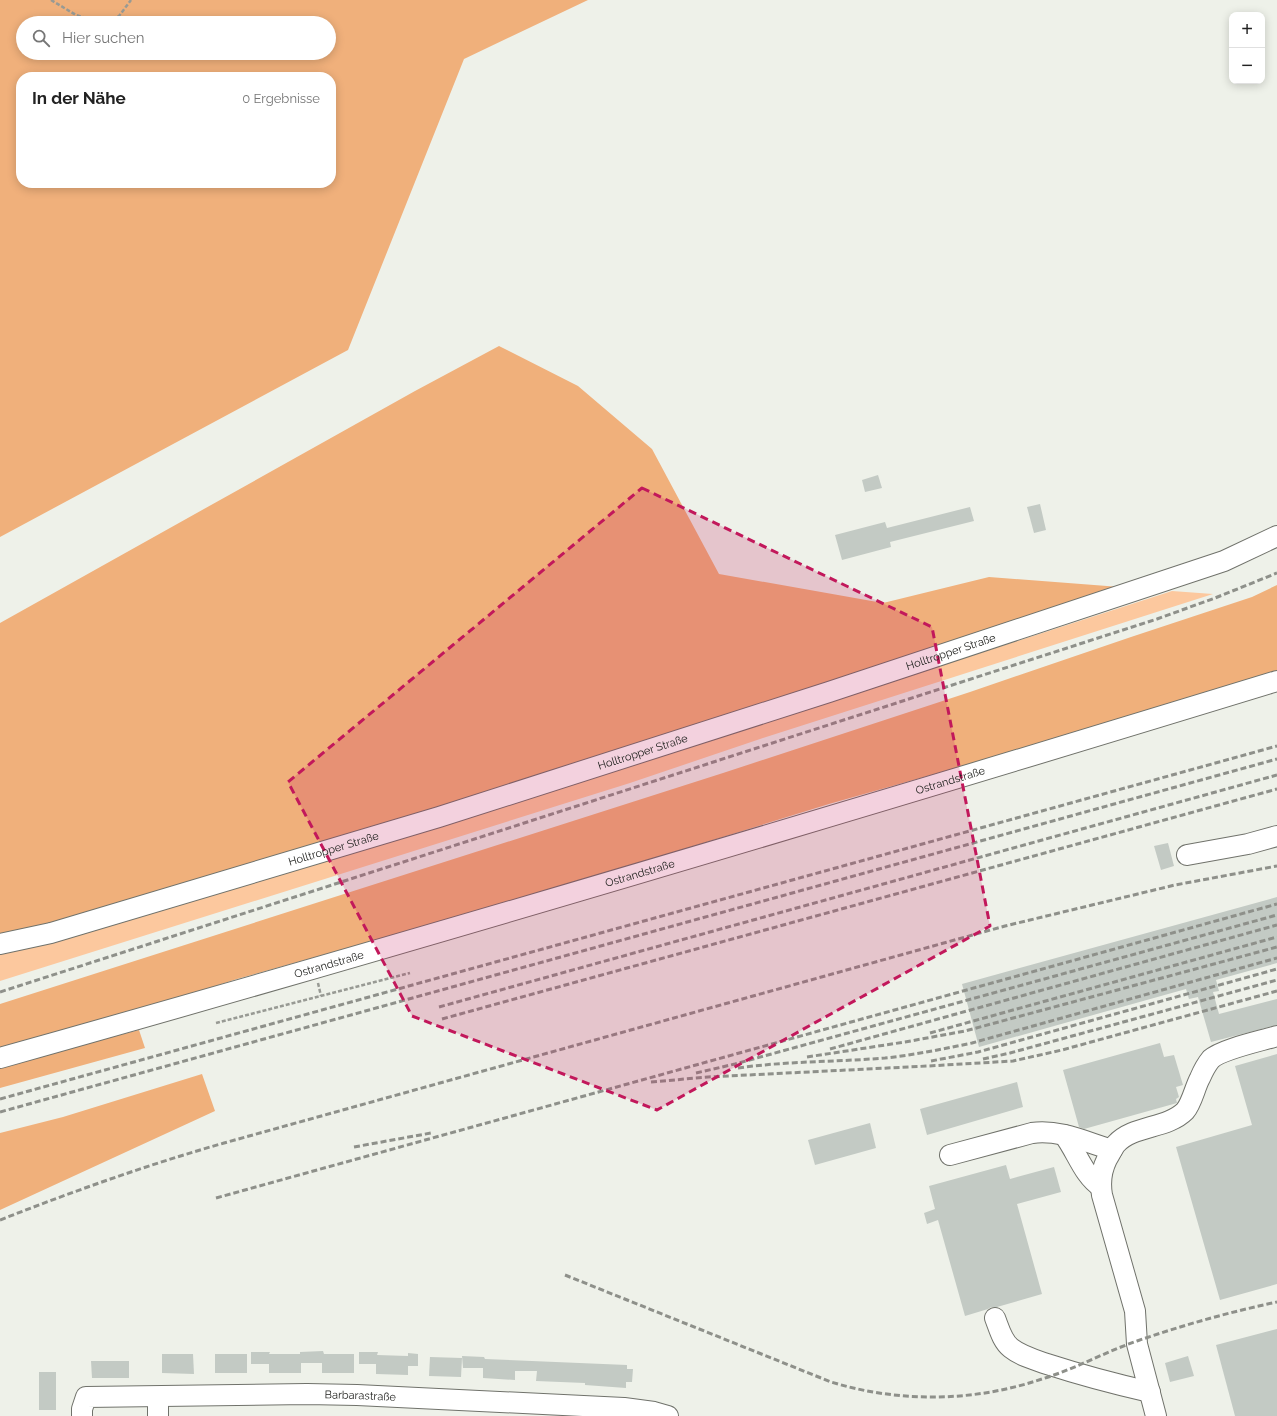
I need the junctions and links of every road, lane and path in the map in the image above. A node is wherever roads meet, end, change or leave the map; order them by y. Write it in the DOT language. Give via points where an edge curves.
graph roads {
  1 [pos="51,0"];
  2 [pos="131,0"];
  3 [pos="79,16"];
  4 [pos="119,16"];
  5 [pos="1277,536"];
  6 [pos="1277,681"];
  7 [pos="1277,836"];
  8 [pos="1187,855"];
  9 [pos="0,944"];
  10 [pos="410,973"];
  11 [pos="216,1023"];
  12 [pos="1277,1036"];
  13 [pos="0,1058"];
  14 [pos="1064,1135"];
  15 [pos="1112,1150"];
  16 [pos="950,1155"];
  17 [pos="1101,1187"];
  18 [pos="995,1318"];
  19 [pos="1150,1392"];
  20 [pos="158,1406"];
  21 [pos="661,1414"];
  22 [pos="82,1416"];
  23 [pos="1156,1416"];
  1 -- 3 [label="path"];
  2 -- 4 [label="path"];
  5 -- 9 [label="street, Holltropper Straße" via="1224,561 829,692 439,817 59,930"];
  6 -- 13 [label="street, Ostrandstraße" via="802,825 256,986"];
  7 -- 8 [label="street"];
  10 -- 11 [label="path"];
  12 -- 15 [label="street" via="1218,1054 1204,1068 1186,1110 1169,1121 1127,1136"];
  14 -- 15 [label="street"];
  14 -- 16 [label="street" via="1032,1133"];
  14 -- 17 [label="street" via="1090,1178"];
  15 -- 17 [label="street" via="1102,1170"];
  17 -- 19 [label="street" via="1135,1311 1137,1344"];
  18 -- 19 [label="street" via="1006,1343 1018,1352 1066,1370"];
  19 -- 23 [label="street"];
  20 -- 21 [label="street, Barbarastraße" via="292,1395 357,1395 624,1408"];
  20 -- 22 [label="street, Barbarastraße" via="86,1397"];
}
